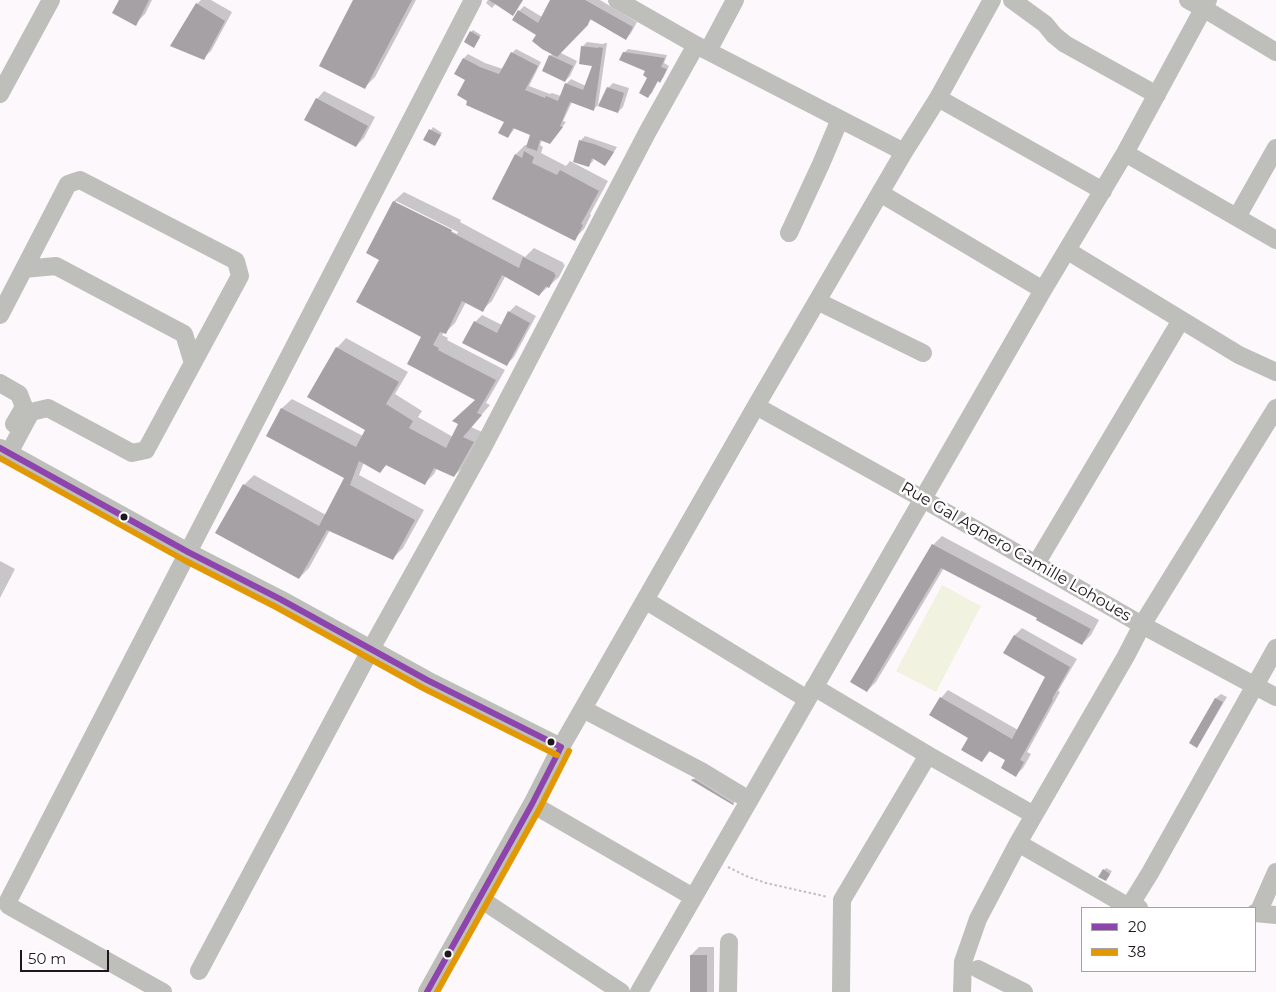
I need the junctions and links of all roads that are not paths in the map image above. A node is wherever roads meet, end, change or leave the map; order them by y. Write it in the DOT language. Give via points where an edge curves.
graph roads {
  1 [pos="50,0"];
  2 [pos="473,0"];
  3 [pos="617,0"];
  4 [pos="736,0"];
  5 [pos="992,0"];
  6 [pos="1012,0"];
  7 [pos="1200,3"];
  8 [pos="702,48"];
  9 [pos="1276,52"];
  10 [pos="0,94"];
  11 [pos="1157,95"];
  12 [pos="938,98"];
  13 [pos="840,119"];
  14 [pos="1276,148"];
  15 [pos="904,152"];
  16 [pos="1125,154"];
  17 [pos="1103,191"];
  18 [pos="880,193"];
  19 [pos="1237,218"];
  20 [pos="789,233"];
  21 [pos="1276,240"];
  22 [pos="1068,250"];
  23 [pos="24,269"];
  24 [pos="1043,290"];
  25 [pos="817,301"];
  26 [pos="0,315"];
  27 [pos="1181,320"];
  28 [pos="923,353"];
  29 [pos="193,363"];
  30 [pos="1276,372"];
  31 [pos="0,383"];
  32 [pos="756,406"];
  33 [pos="1276,408"];
  34 [pos="4,450"];
  35 [pos="923,499"];
  36 [pos="188,552"];
  37 [pos="1036,564"];
  38 [pos="645,600"];
  39 [pos="1142,625"];
  40 [pos="1276,648"];
  41 [pos="370,649"];
  42 [pos="1254,686"];
  43 [pos="810,693"];
  44 [pos="1276,697"];
  45 [pos="583,708"];
  46 [pos="561,747"];
  47 [pos="928,756"];
  48 [pos="749,800"];
  49 [pos="532,804"];
  50 [pos="1034,815"];
  51 [pos="1018,843"];
  52 [pos="1276,872"];
  53 [pos="693,897"];
  54 [pos="479,898"];
  55 [pos="1132,907"];
  56 [pos="1134,907"];
  57 [pos="1256,913"];
  58 [pos="1276,915"];
  59 [pos="729,942"];
  60 [pos="978,969"];
  61 [pos="199,971"];
  62 [pos="163,992"];
  63 [pos="427,992"];
  64 [pos="621,992"];
  65 [pos="639,992"];
  66 [pos="728,992"];
  67 [pos="841,992"];
  68 [pos="962,992"];
  69 [pos="1024,992"];
  1 -- 10 [label="street"];
  2 -- 36 [label="street"];
  3 -- 8 [label="street"];
  4 -- 8 [label="street"];
  5 -- 12 [label="street"];
  6 -- 11 [label="street" via="1045,24 1064,44"];
  7 -- 9 [label="street"];
  7 -- 11 [label="street"];
  8 -- 13 [label="street"];
  8 -- 41 [label="street" via="648,131 480,453"];
  11 -- 16 [label="street"];
  12 -- 15 [label="street"];
  12 -- 17 [label="street"];
  13 -- 15 [label="street"];
  13 -- 20 [label="street"];
  14 -- 19 [label="street"];
  15 -- 18 [label="street"];
  16 -- 17 [label="street"];
  16 -- 19 [label="street"];
  17 -- 22 [label="street"];
  18 -- 24 [label="street"];
  18 -- 25 [label="street"];
  19 -- 21 [label="street"];
  22 -- 24 [label="street"];
  22 -- 27 [label="street"];
  23 -- 26 [label="street"];
  23 -- 29 [label="street" via="56,266 184,334"];
  23 -- 29 [label="street" via="68,184 80,180 236,260 240,276"];
  24 -- 35 [label="street"];
  25 -- 28 [label="street"];
  25 -- 32 [label="street"];
  27 -- 30 [label="street" via="1239,355"];
  27 -- 37 [label="street"];
  29 -- 34 [label="street" via="146,450 132,454 48,408 31,412"];
  31 -- 34 [label="street" via="19,394 24,406"];
  32 -- 35 [label="street, Rue Gal Agnero Camille Lohoues"];
  32 -- 38 [label="street"];
  33 -- 39 [label="street"];
  34 -- 36 [label="street"];
  35 -- 37 [label="street, Rue Gal Agnero Camille Lohoues"];
  35 -- 43 [label="street"];
  36 -- 41 [label="street"];
  36 -- 62 [label="street" via="7,903"];
  37 -- 39 [label="street, Rue Gal Agnero Camille Lohoues"];
  38 -- 43 [label="street"];
  38 -- 45 [label="street"];
  39 -- 42 [label="street, Rue Gal Agnero Camille Lohoues"];
  39 -- 50 [label="street"];
  40 -- 42 [label="street"];
  41 -- 46 [label="street"];
  41 -- 61 [label="street"];
  42 -- 44 [label="street, Rue Gal Agnero Camille Lohoues"];
  42 -- 56 [label="street" via="1150,873"];
  43 -- 47 [label="street"];
  43 -- 48 [label="street"];
  45 -- 46 [label="street"];
  45 -- 48 [label="street"];
  46 -- 49 [label="street"];
  47 -- 50 [label="street"];
  47 -- 67 [label="street" via="842,900"];
  48 -- 53 [label="street"];
  49 -- 53 [label="street"];
  49 -- 54 [label="street"];
  50 -- 51 [label="street"];
  51 -- 55 [label="street"];
  51 -- 68 [label="street" via="978,919 963,962"];
  52 -- 57 [label="street"];
  53 -- 65 [label="street"];
  54 -- 63 [label="street"];
  54 -- 64 [label="street"];
  57 -- 58 [label="street"];
  59 -- 66 [label="street"];
  60 -- 69 [label="street"];
}
